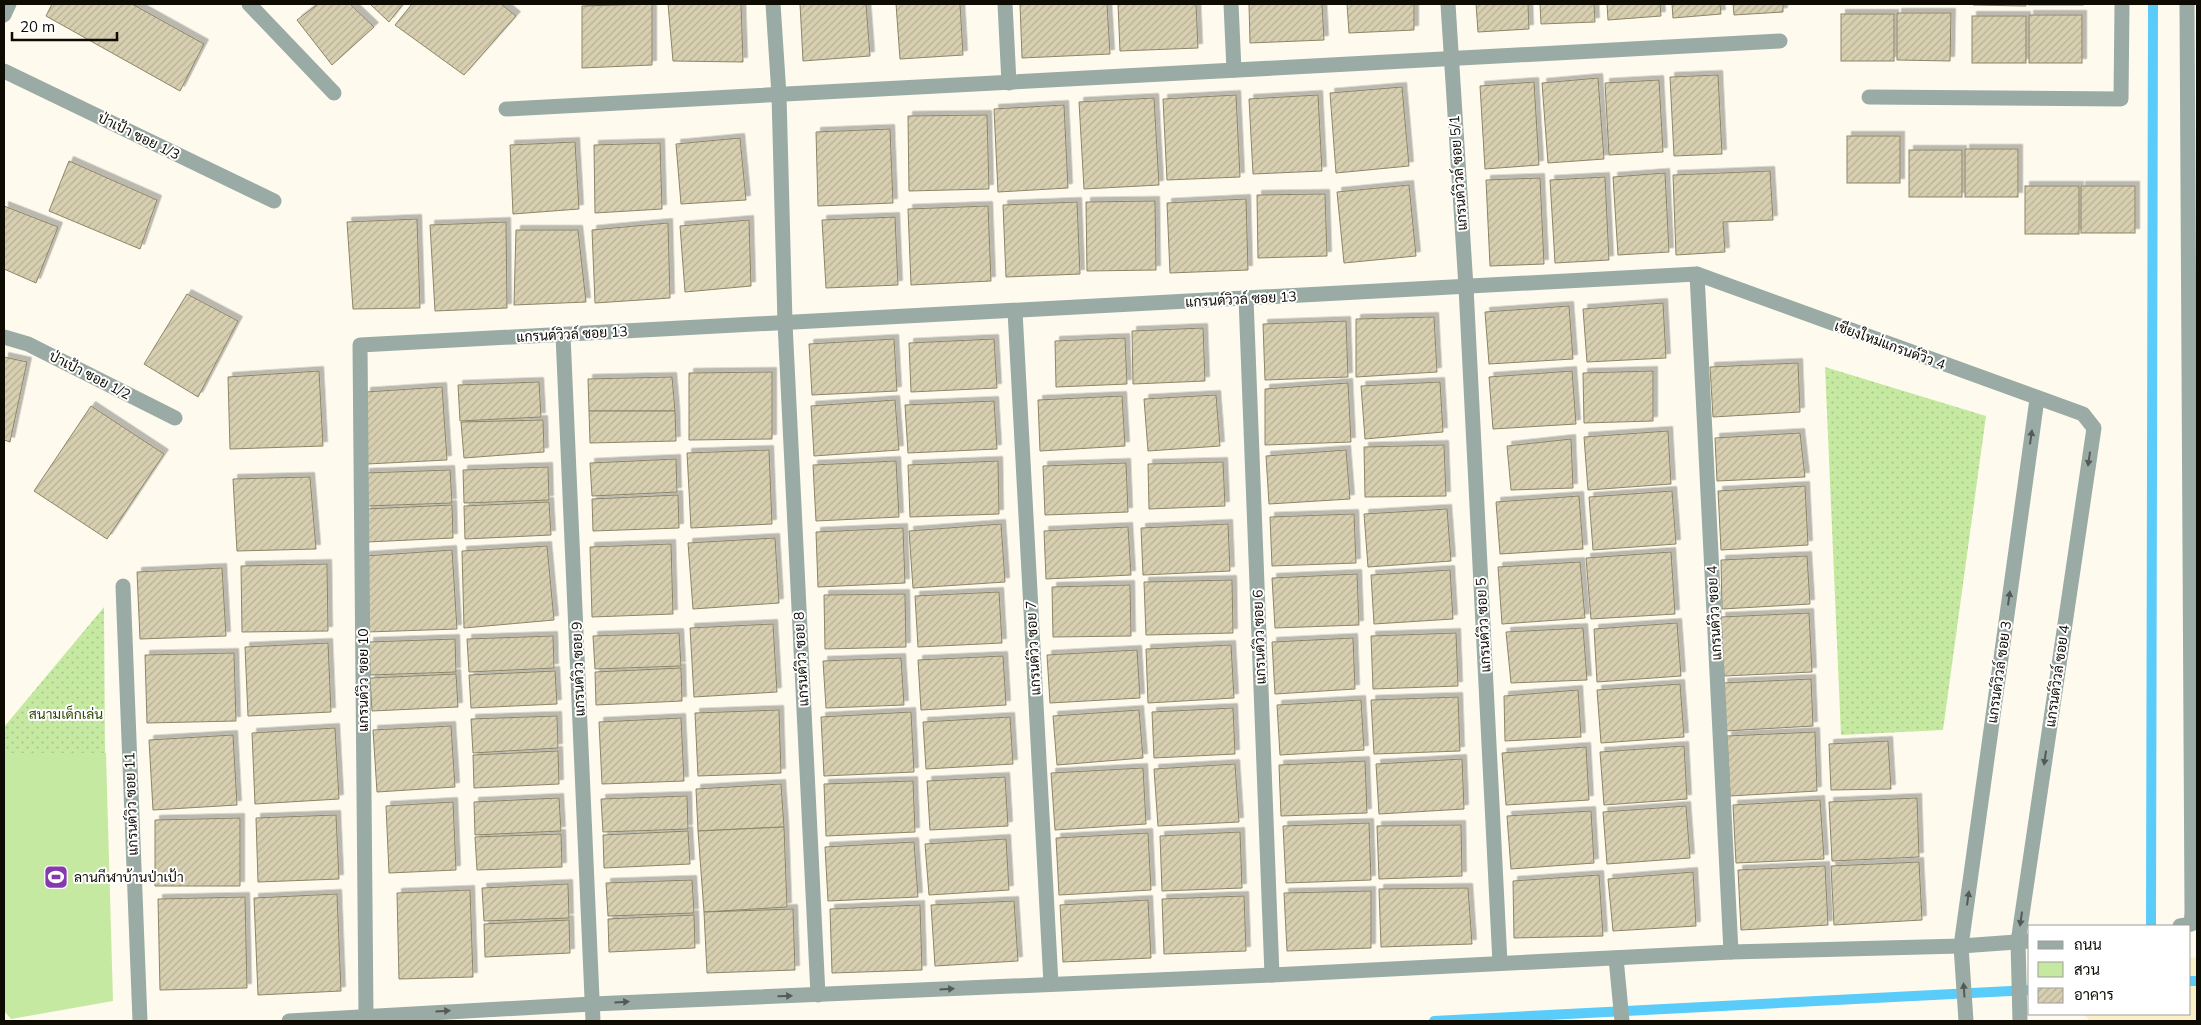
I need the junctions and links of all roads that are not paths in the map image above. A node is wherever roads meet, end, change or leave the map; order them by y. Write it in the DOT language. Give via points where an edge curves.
graph roads {
  1 [pos="9,4"];
  2 [pos="249,4"];
  3 [pos="773,4"];
  4 [pos="1005,4"];
  5 [pos="1231,4"];
  6 [pos="1448,4"];
  7 [pos="2122,4"];
  8 [pos="2187,4"];
  9 [pos="4,15"];
  10 [pos="1780,41"];
  11 [pos="1450,59"];
  12 [pos="1234,70"];
  13 [pos="4,71"];
  14 [pos="1009,83"];
  15 [pos="334,92"];
  16 [pos="779,95"];
  17 [pos="1869,97"];
  18 [pos="506,109"];
  19 [pos="274,201"];
  20 [pos="1697,274"];
  21 [pos="1466,287"];
  22 [pos="1246,298"];
  23 [pos="1015,311"];
  24 [pos="785,323"];
  25 [pos="563,335"];
  26 [pos="4,337"];
  27 [pos="360,345"];
  28 [pos="2037,399"];
  29 [pos="2083,414"];
  30 [pos="175,418"];
  31 [pos="123,586"];
  32 [pos="2187,925"];
  33 [pos="2024,941"];
  34 [pos="1961,946"];
  35 [pos="1731,952"];
  36 [pos="1616,958"];
  37 [pos="1500,963"];
  38 [pos="1272,975"];
  39 [pos="1052,984"];
  40 [pos="818,995"];
  41 [pos="592,1004"];
  42 [pos="366,1015"];
  43 [pos="2020,1018"];
  44 [pos="1966,1019"];
  45 [pos="1622,1020"];
  46 [pos="140,1021"];
  47 [pos="289,1021"];
  48 [pos="593,1021"];
  1 -- 9 [label="street"];
  2 -- 15 [label="street"];
  3 -- 16 [label="street"];
  4 -- 14 [label="street"];
  5 -- 12 [label="street"];
  6 -- 11 [label="street, แกรนด์วิวล์ ซอย 5/1"];
  7 -- 17 [label="street" via="2121,99"];
  8 -- 32 [label="street"];
  10 -- 11 [label="street"];
  11 -- 12 [label="street"];
  11 -- 21 [label="street, แกรนด์วิวล์ ซอย 5/1"];
  12 -- 14 [label="street"];
  13 -- 19 [label="street, ป่าเป้า ซอย 1/3"];
  14 -- 16 [label="street"];
  16 -- 18 [label="street"];
  16 -- 24 [label="street"];
  20 -- 21 [label="street, แกรนด์วิวล์ ซอย 13"];
  20 -- 28 [label="street, เชียงใหม่แกรนด์วิว 4"];
  20 -- 35 [label="street, แกรนด์วิว ซอย 4"];
  21 -- 22 [label="street, แกรนด์วิวล์ ซอย 13"];
  21 -- 37 [label="street, แกรนด์วิว ซอย 5"];
  22 -- 23 [label="street, แกรนด์วิวล์ ซอย 13"];
  22 -- 38 [label="street, แกรนด์วิว ซอย 6"];
  23 -- 24 [label="street, แกรนด์วิวล์ ซอย 13"];
  23 -- 39 [label="street, แกรนด์วิว ซอย 7"];
  24 -- 25 [label="street, แกรนด์วิวล์ ซอย 13"];
  24 -- 40 [label="street, แกรนด์วิว ซอย 8"];
  25 -- 27 [label="street, แกรนด์วิวล์ ซอย 13"];
  25 -- 41 [label="street, แกรนด์วิว ซอย 9"];
  26 -- 30 [label="street, ป่าเป้า ซอย 1/2" via="28,344"];
  27 -- 42 [label="street, แกรนด์วิว ซอย 10"];
  28 -- 29 [label="street, เชียงใหม่แกรนด์วิว 4"];
  34 -- 28 [label="street, แกรนด์วิวล์ ซอย 3, one-way"];
  29 -- 33 [label="street, แกรนด์วิวล์ ซอย 4, one-way" via="2094,428"];
  31 -- 46 [label="street, แกรนด์วิว ซอย 11"];
  33 -- 34 [label="street"];
  33 -- 43 [label="street, แกรนด์วิวล์ ซอย 4" via="2017,959"];
  34 -- 35 [label="street"];
  44 -- 34 [label="street, แกรนด์วิวล์ ซอย 3, one-way"];
  35 -- 36 [label="street"];
  36 -- 37 [label="street"];
  36 -- 45 [label="street"];
  37 -- 38 [label="street"];
  38 -- 39 [label="street"];
  40 -- 39 [label="street, one-way"];
  41 -- 40 [label="street, one-way"];
  42 -- 41 [label="street, one-way"];
  41 -- 48 [label="street, แกรนด์วิว ซอย 9"];
  42 -- 47 [label="street"];
}
